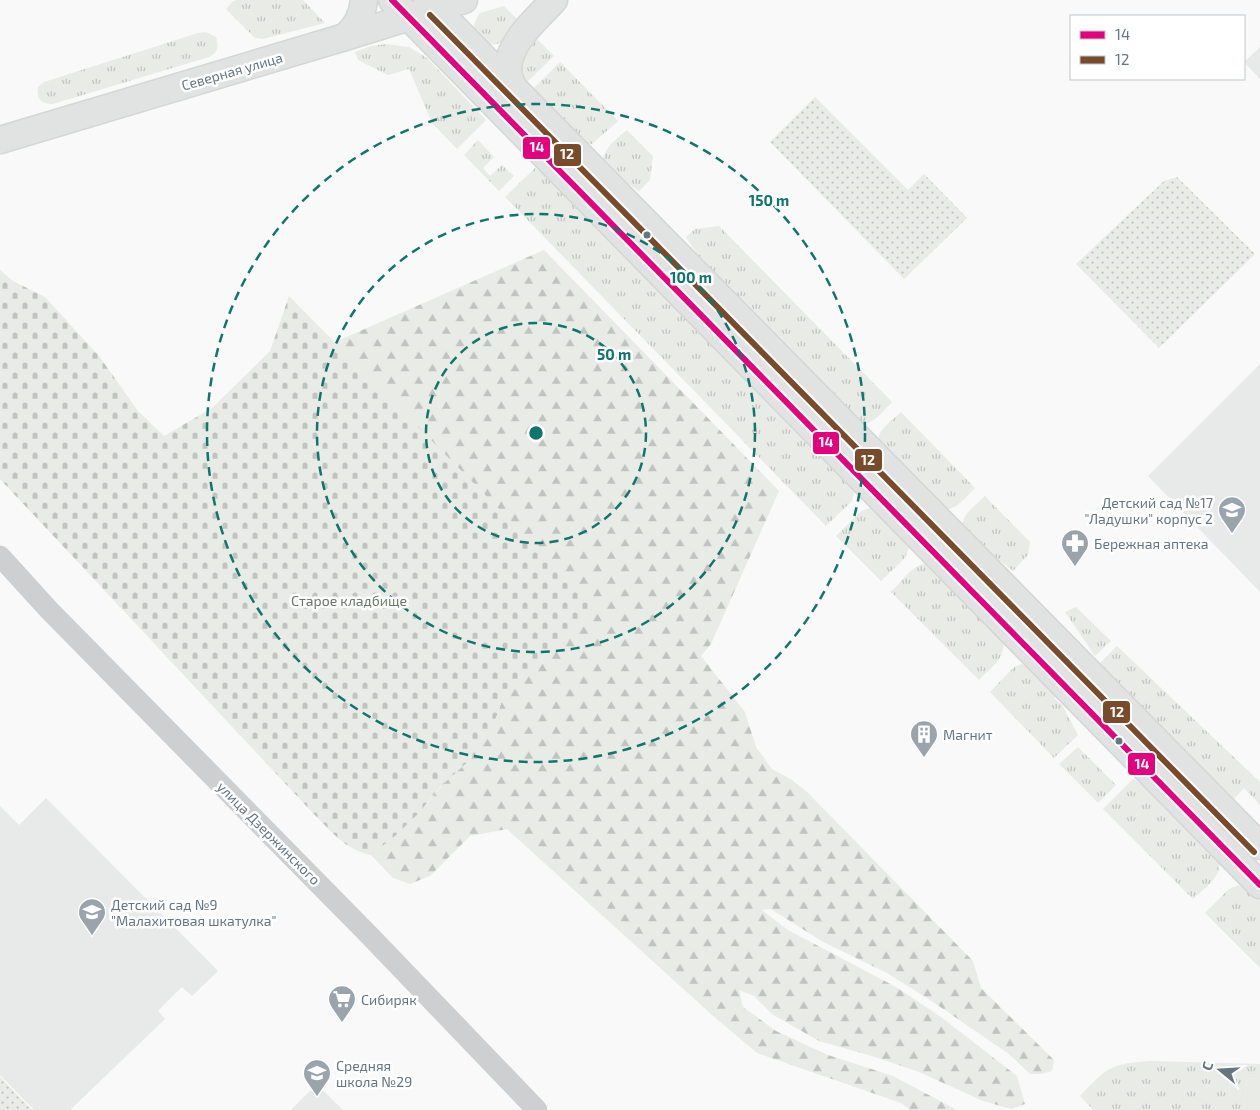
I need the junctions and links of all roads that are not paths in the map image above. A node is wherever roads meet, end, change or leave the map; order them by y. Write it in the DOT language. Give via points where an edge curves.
graph roads {
  1 [pos="364,0"];
  2 [pos="464,0"];
  3 [pos="554,0"];
  4 [pos="416,7"];
  5 [pos="345,37"];
  6 [pos="514,88"];
  7 [pos="0,140"];
  8 [pos="756,352"];
  9 [pos="0,558"];
  10 [pos="1260,846"];
  11 [pos="1260,885"];
  12 [pos="538,1110"];
  1 -- 5 [label="main road" via="360,19"];
  2 -- 4 [label="main road, Северная улица"];
  3 -- 6 [label="main road" via="522,35 511,54 508,71"];
  4 -- 5 [label="main road, Северная улица"];
  4 -- 6 [label="main road"];
  4 -- 8 [label="main road"];
  5 -- 7 [label="main road, Северная улица"];
  6 -- 8 [label="main road"];
  8 -- 10 [label="main road"];
  8 -- 11 [label="main road"];
  9 -- 12 [label="street, улица Дзержинского"];
}
